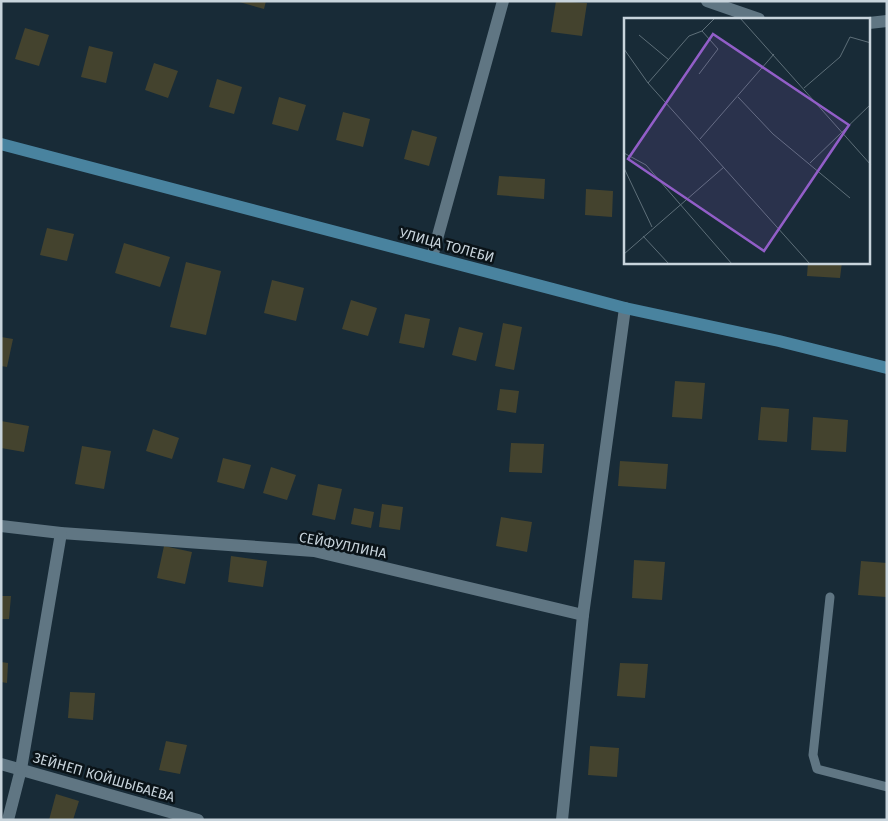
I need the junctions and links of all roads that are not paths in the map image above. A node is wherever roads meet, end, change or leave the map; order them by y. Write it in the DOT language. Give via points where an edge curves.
graph roads {
  1 [pos="503,1"];
  2 [pos="707,1"];
  3 [pos="756,18"];
  4 [pos="887,22"];
  5 [pos="870,24"];
  6 [pos="1,144"];
  7 [pos="432,257"];
  8 [pos="626,308"];
  9 [pos="887,368"];
  10 [pos="1,526"];
  11 [pos="62,533"];
  12 [pos="830,597"];
  13 [pos="584,615"];
  14 [pos="1,764"];
  15 [pos="21,769"];
  16 [pos="887,787"];
  17 [pos="8,820"];
  18 [pos="198,820"];
  19 [pos="562,820"];
  1 -- 7 [label="street"];
  2 -- 3 [label="street"];
  4 -- 5 [label="street"];
  6 -- 7 [label="street, УЛИЦА ТОЛЕБИ"];
  7 -- 8 [label="street, УЛИЦА ТОЛЕБИ"];
  8 -- 9 [label="street, УЛИЦА ТОЛЕБИ"];
  8 -- 13 [label="street"];
  10 -- 11 [label="street, СЕЙФУЛЛИНА"];
  11 -- 13 [label="street, СЕЙФУЛЛИНА" via="314,551"];
  11 -- 15 [label="street"];
  12 -- 16 [label="lane" via="812,755 817,769"];
  13 -- 19 [label="street"];
  14 -- 15 [label="street, ЗЕЙНЕП КОЙШЫБАЕВА"];
  15 -- 17 [label="street"];
  15 -- 18 [label="street, ЗЕЙНЕП КОЙШЫБАЕВА"];
}
